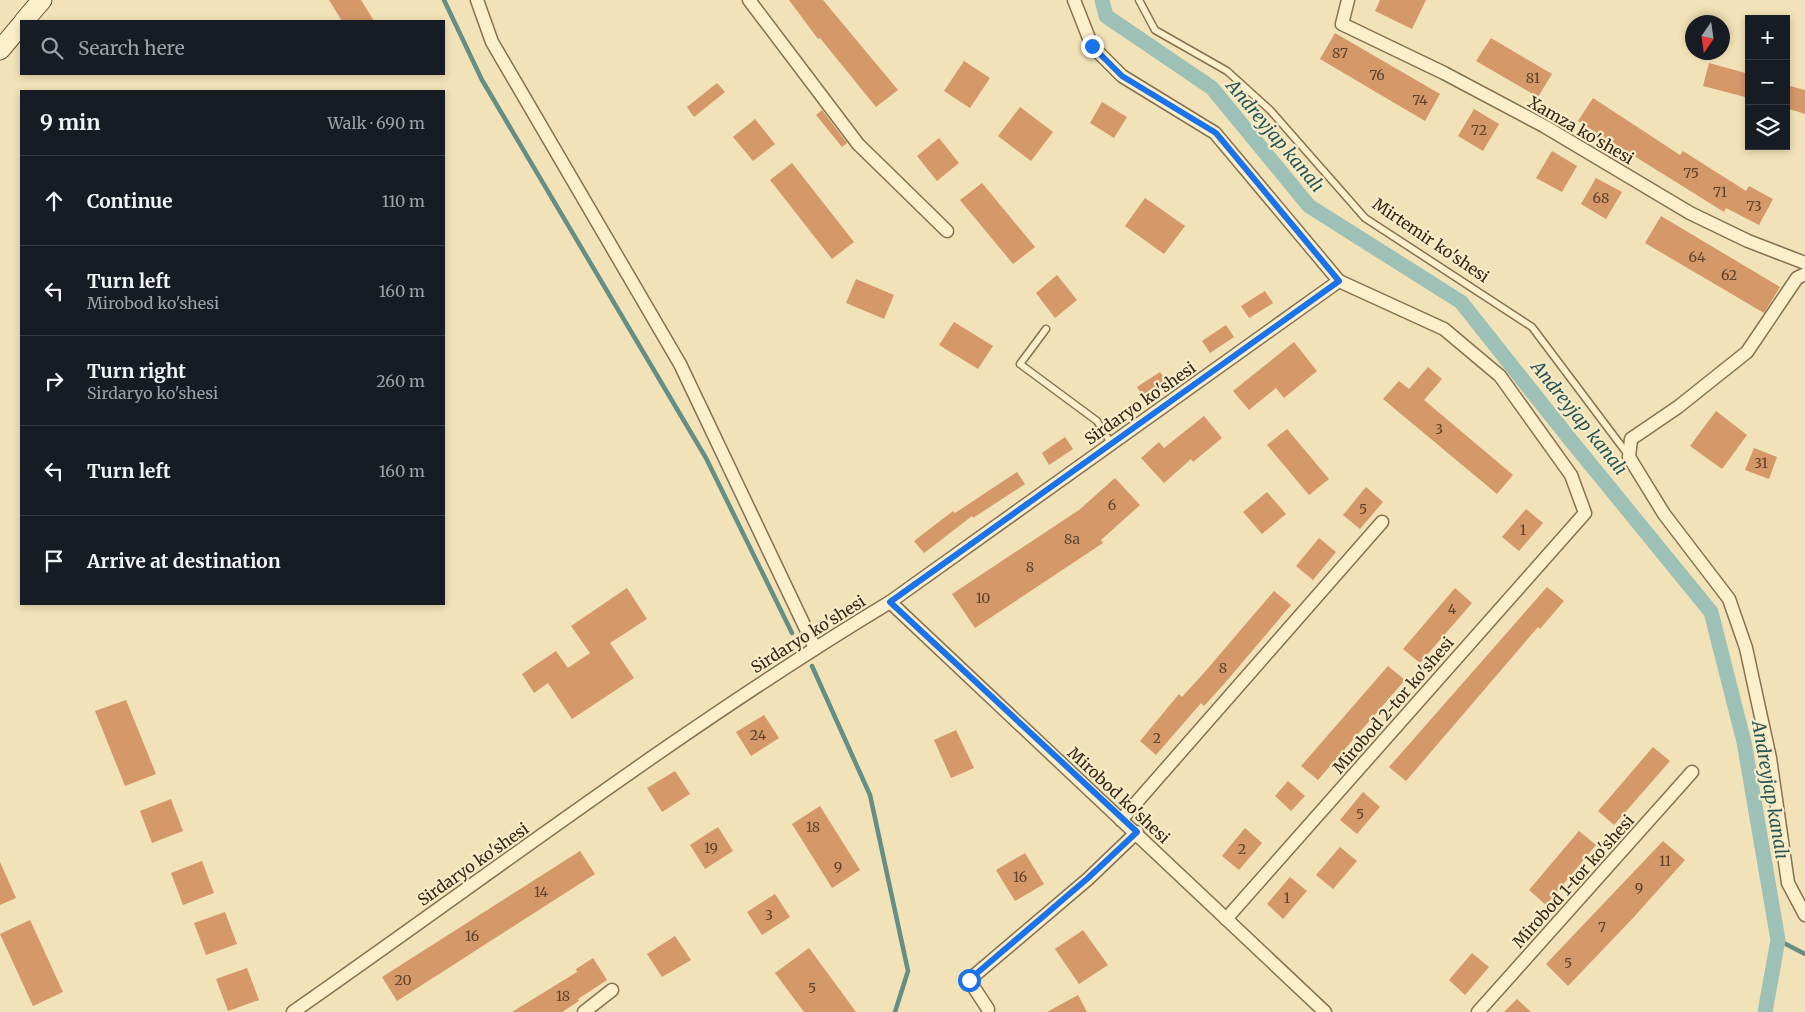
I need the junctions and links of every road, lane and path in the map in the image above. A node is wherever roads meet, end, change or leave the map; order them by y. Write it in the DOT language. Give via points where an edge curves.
graph roads {
  1 [pos="42,0"];
  2 [pos="477,0"];
  3 [pos="749,0"];
  4 [pos="1074,0"];
  5 [pos="1139,0"];
  6 [pos="1348,0"];
  7 [pos="25,20"];
  8 [pos="20,26"];
  9 [pos="0,50"];
  10 [pos="947,231"];
  11 [pos="1805,263"];
  12 [pos="1805,274"];
  13 [pos="1339,281"];
  14 [pos="1046,329"];
  15 [pos="1112,443"];
  16 [pos="1629,457"];
  17 [pos="1382,522"];
  18 [pos="890,602"];
  19 [pos="814,648"];
  20 [pos="1692,772"];
  21 [pos="1121,820"];
  22 [pos="1137,832"];
  23 [pos="1805,915"];
  24 [pos="1226,919"];
  25 [pos="612,990"];
  26 [pos="988,1009"];
  27 [pos="294,1012"];
  28 [pos="584,1012"];
  29 [pos="1325,1012"];
  30 [pos="1478,1012"];
  1 -- 7 [label="street"];
  2 -- 19 [label="street" via="492,42 680,364"];
  3 -- 10 [label="street" via="858,144"];
  4 -- 13 [label="street" via="1092,46 1122,76 1216,133"];
  5 -- 16 [label="lane, Mirtemir ko'shesi" via="1155,30 1227,71 1270,110 1365,218 1532,326"];
  6 -- 11 [label="street, Xamza ko'shesi" via="1342,24 1544,126 1690,213 1748,241"];
  8 -- 9 [label="street"];
  12 -- 16 [label="street" via="1796,278 1746,352 1678,407 1631,439"];
  13 -- 15 [label="street, Sirdaryo ko'shesi"];
  13 -- 24 [label="street, Mirobod 2-tor ko'shesi" via="1444,328 1500,376 1571,475 1585,513"];
  14 -- 15 [label="lane" via="1020,364 1097,421"];
  15 -- 18 [label="street, Sirdaryo ko'shesi"];
  16 -- 23 [label="street, Mirtemir ko'shesi" via="1664,514 1729,599 1746,648 1770,758 1788,883"];
  17 -- 21 [label="street"];
  18 -- 19 [label="street, Sirdaryo ko'shesi"];
  18 -- 21 [label="street, Mirobod ko'shesi"];
  19 -- 27 [label="street, Sirdaryo ko'shesi" via="648,760"];
  20 -- 30 [label="street, Mirobod 1-tor ko'shesi"];
  21 -- 22 [label="street, Mirobod ko'shesi"];
  22 -- 24 [label="street, Mirobod ko'shesi"];
  22 -- 26 [label="street" via="969,980"];
  24 -- 29 [label="street, Mirobod ko'shesi"];
  25 -- 28 [label="street"];
}
